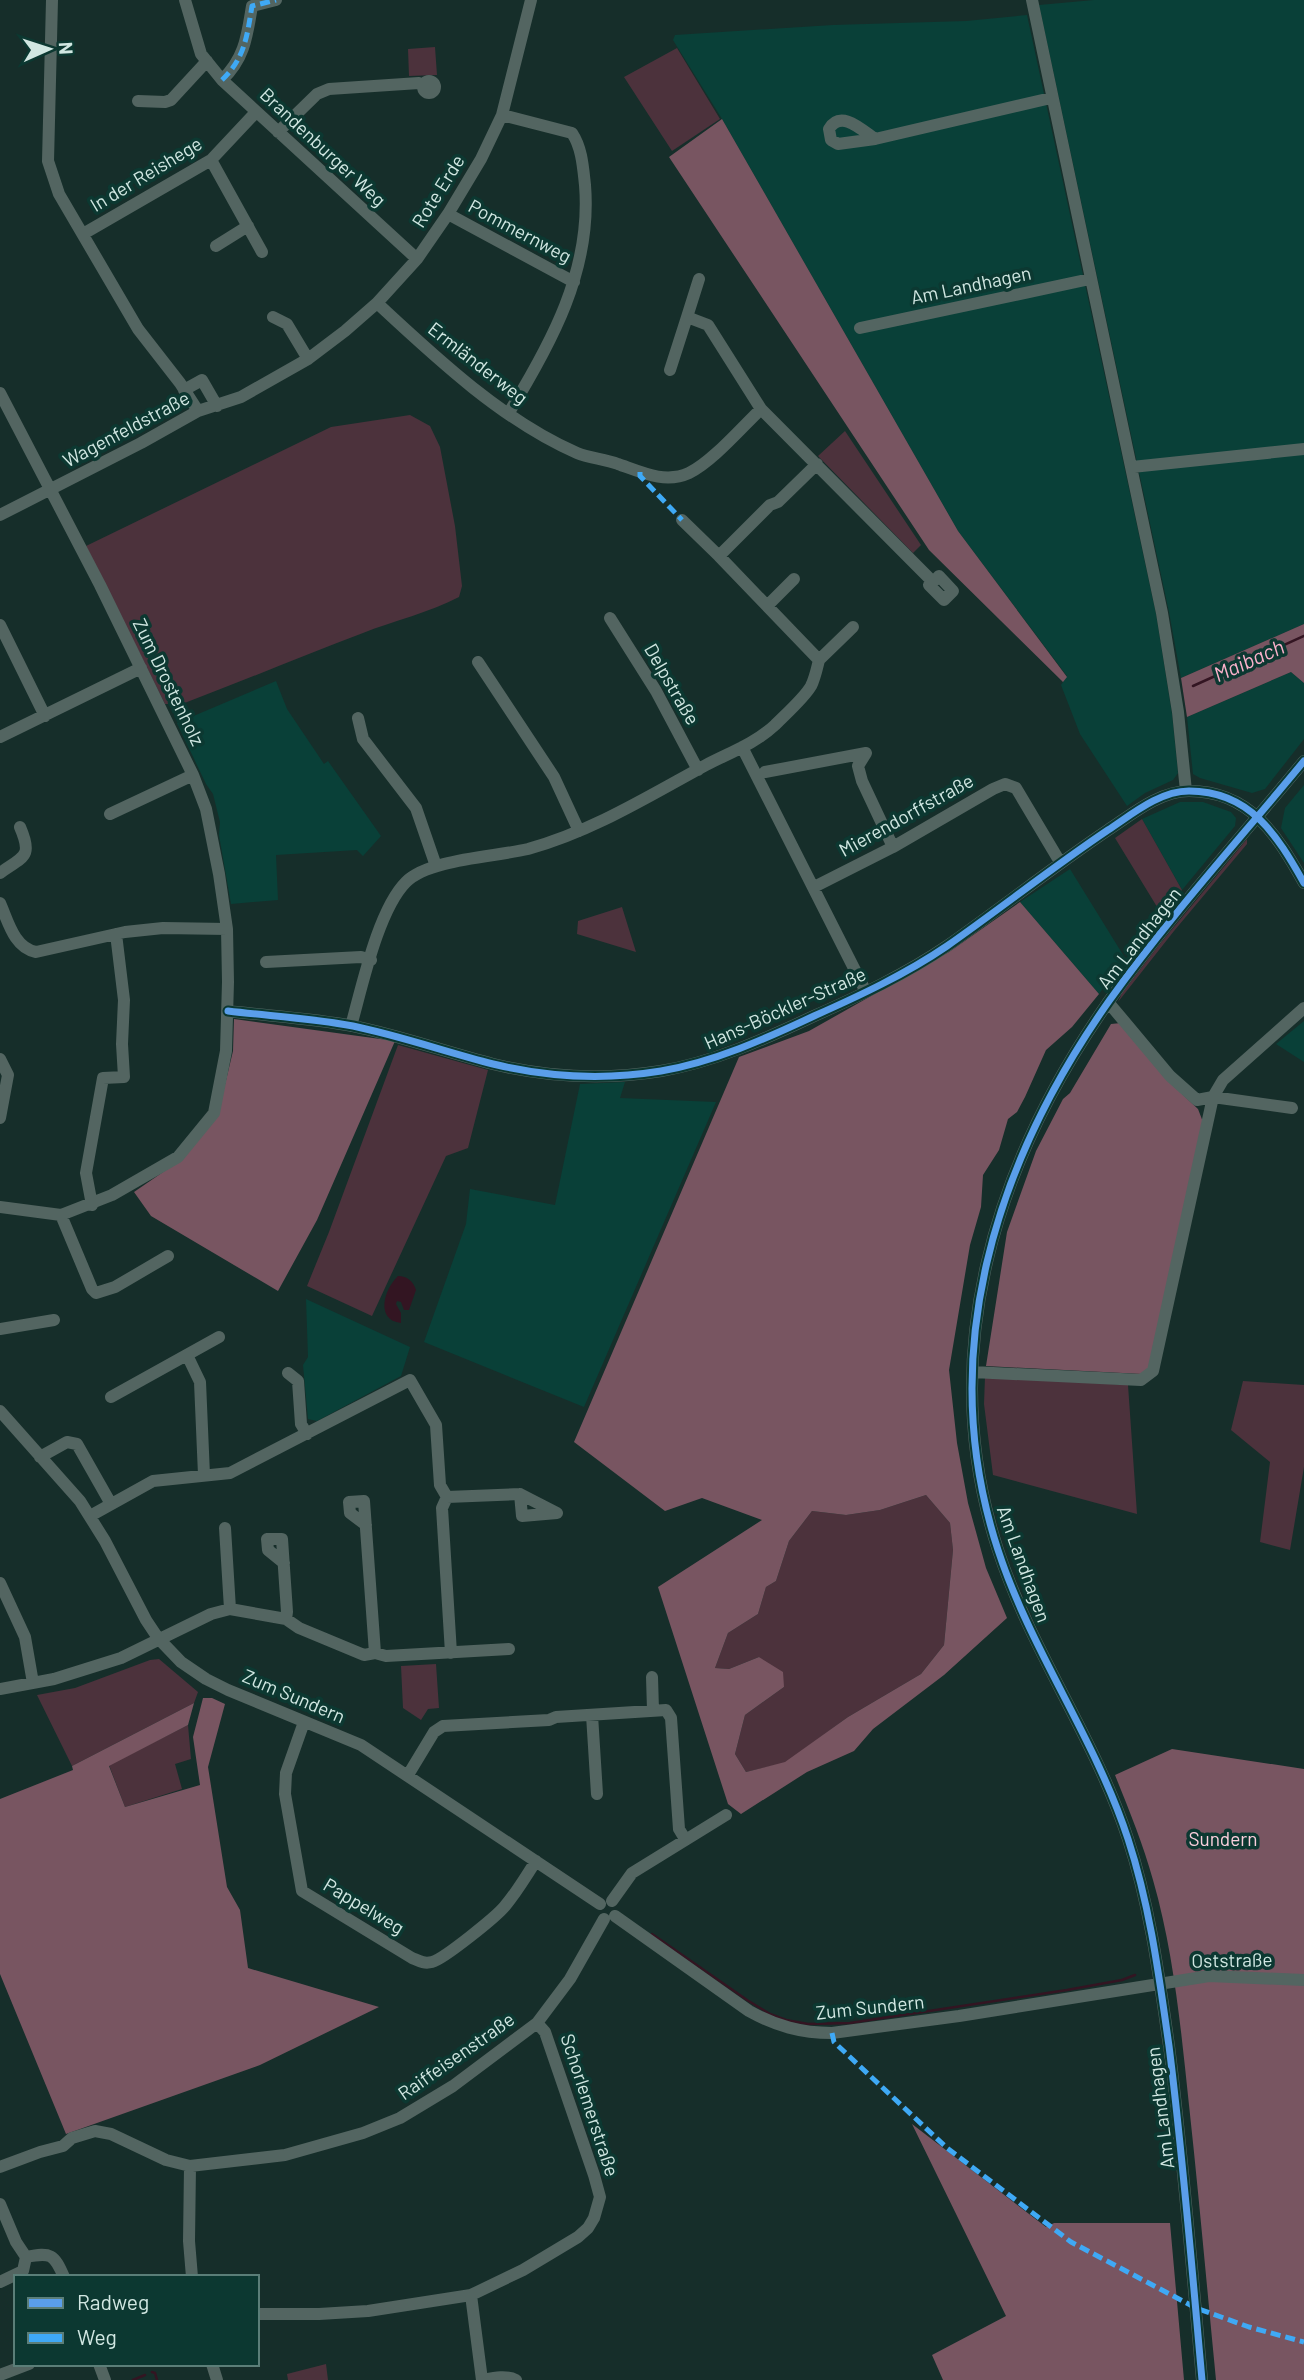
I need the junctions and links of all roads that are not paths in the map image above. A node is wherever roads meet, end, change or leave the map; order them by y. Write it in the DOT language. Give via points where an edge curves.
graph roads {
  1 [pos="52,0"];
  2 [pos="186,0"];
  3 [pos="276,0"];
  4 [pos="531,0"];
  5 [pos="1032,0"];
  6 [pos="256,2"];
  7 [pos="206,61"];
  8 [pos="222,80"];
  9 [pos="423,85"];
  10 [pos="1051,98"];
  11 [pos="138,101"];
  12 [pos="256,111"];
  13 [pos="502,114"];
  14 [pos="278,132"];
  15 [pos="875,139"];
  16 [pos="211,160"];
  17 [pos="448,214"];
  18 [pos="247,226"];
  19 [pos="83,234"];
  20 [pos="216,246"];
  21 [pos="262,252"];
  22 [pos="417,259"];
  23 [pos="699,279"];
  24 [pos="1090,279"];
  25 [pos="574,282"];
  26 [pos="377,303"];
  27 [pos="273,317"];
  28 [pos="687,317"];
  29 [pos="860,328"];
  30 [pos="308,359"];
  31 [pos="670,370"];
  32 [pos="184,390"];
  33 [pos="0,393"];
  34 [pos="217,406"];
  35 [pos="761,409"];
  36 [pos="198,411"];
  37 [pos="508,414"];
  38 [pos="1304,450"];
  39 [pos="817,464"];
  40 [pos="1132,467"];
  41 [pos="51,490"];
  42 [pos="0,515"];
  43 [pos="682,520"];
  44 [pos="719,556"];
  45 [pos="794,579"];
  46 [pos="933,582"];
  47 [pos="767,606"];
  48 [pos="610,618"];
  49 [pos="0,625"];
  50 [pos="853,627"];
  51 [pos="819,660"];
  52 [pos="478,662"];
  53 [pos="141,668"];
  54 [pos="45,716"];
  55 [pos="358,718"];
  56 [pos="0,737"];
  57 [pos="742,747"];
  58 [pos="1304,761"];
  59 [pos="698,770"];
  60 [pos="765,772"];
  61 [pos="193,775"];
  62 [pos="1186,790"];
  63 [pos="110,814"];
  64 [pos="1259,816"];
  65 [pos="20,827"];
  66 [pos="579,831"];
  67 [pos="894,847"];
  68 [pos="1060,862"];
  69 [pos="436,866"];
  70 [pos="0,873"];
  71 [pos="1304,883"];
  72 [pos="814,887"];
  73 [pos="0,903"];
  74 [pos="227,929"];
  75 [pos="116,934"];
  76 [pos="371,960"];
  77 [pos="266,962"];
  78 [pos="866,992"];
  79 [pos="1108,1002"];
  80 [pos="1304,1008"];
  81 [pos="228,1011"];
  82 [pos="351,1026"];
  83 [pos="0,1059"];
  84 [pos="1213,1097"];
  85 [pos="1292,1108"];
  86 [pos="0,1118"];
  87 [pos="92,1205"];
  88 [pos="0,1207"];
  89 [pos="61,1215"];
  90 [pos="168,1256"];
  91 [pos="54,1320"];
  92 [pos="0,1329"];
  93 [pos="219,1337"];
  94 [pos="187,1355"];
  95 [pos="973,1372"];
  96 [pos="288,1373"];
  97 [pos="111,1397"];
  98 [pos="0,1412"];
  99 [pos="307,1434"];
  100 [pos="40,1457"];
  101 [pos="204,1475"];
  102 [pos="520,1494"];
  103 [pos="447,1497"];
  104 [pos="111,1504"];
  105 [pos="90,1516"];
  106 [pos="366,1525"];
  107 [pos="225,1528"];
  108 [pos="284,1563"];
  109 [pos="0,1583"];
  110 [pos="230,1609"];
  111 [pos="286,1619"];
  112 [pos="158,1639"];
  113 [pos="509,1649"];
  114 [pos="375,1653"];
  115 [pos="451,1653"];
  116 [pos="652,1677"];
  117 [pos="33,1683"];
  118 [pos="0,1689"];
  119 [pos="653,1710"];
  120 [pos="592,1715"];
  121 [pos="304,1721"];
  122 [pos="408,1775"];
  123 [pos="597,1794"];
  124 [pos="726,1815"];
  125 [pos="685,1839"];
  126 [pos="536,1861"];
  127 [pos="606,1902"];
  128 [pos="610,1918"];
  129 [pos="1304,1980"];
  130 [pos="1160,1984"];
  131 [pos="537,2023"];
  132 [pos="190,2166"];
  133 [pos="0,2167"];
  134 [pos="0,2204"];
  135 [pos="26,2257"];
  136 [pos="16,2275"];
  137 [pos="63,2275"];
  138 [pos="192,2275"];
  139 [pos="471,2295"];
  140 [pos="259,2314"];
  141 [pos="24,2366"];
  142 [pos="0,2375"];
  143 [pos="482,2380"];
  144 [pos="516,2380"];
  145 [pos="1202,2380"];
  1 -- 19 [label="street, In der Reishege" via="48,161 59,194"];
  2 -- 7 [label="street, Brandenburger Weg"];
  3 -- 6 [label="street"];
  4 -- 13 [label="street, Rote Erde"];
  5 -- 10 [label="street"];
  6 -- 8 [label="street" via="241,56"];
  7 -- 8 [label="street, Brandenburger Weg"];
  7 -- 11 [label="street" via="171,100"];
  8 -- 12 [label="street, Brandenburger Weg"];
  9 -- 14 [label="street" via="329,89 317,94"];
  10 -- 15 [label="street"];
  10 -- 24 [label="street"];
  12 -- 14 [label="street, Brandenburger Weg"];
  12 -- 16 [label="street, In der Reishege"];
  13 -- 17 [label="street, Rote Erde"];
  13 -- 25 [label="street" via="572,133 577,141 583,166 585,226"];
  14 -- 22 [label="street, Brandenburger Weg"];
  16 -- 18 [label="street"];
  16 -- 19 [label="street, In der Reishege"];
  17 -- 22 [label="street, Rote Erde"];
  17 -- 25 [label="street, Pommernweg"];
  18 -- 20 [label="street"];
  18 -- 21 [label="street"];
  19 -- 32 [label="street, In der Reishege" via="138,329"];
  22 -- 26 [label="street, Rote Erde"];
  23 -- 28 [label="street"];
  24 -- 29 [label="street, Am Landhagen"];
  24 -- 40 [label="street"];
  25 -- 37 [label="street" via="545,352"];
  26 -- 30 [label="street, Rote Erde"];
  26 -- 37 [label="street, Ermländerweg" via="429,352"];
  27 -- 30 [label="street" via="287,324"];
  28 -- 31 [label="street"];
  28 -- 35 [label="street" via="708,326"];
  30 -- 34 [label="street, Wagenfeldstraße"];
  32 -- 34 [label="street" via="202,380"];
  32 -- 36 [label="street, In der Reishege"];
  33 -- 41 [label="street, Zum Drostenholz"];
  34 -- 36 [label="street, Wagenfeldstraße"];
  35 -- 37 [label="street, Ermländerweg" via="709,458 689,473 672,478 654,477 578,453"];
  35 -- 39 [label="street"];
  36 -- 41 [label="street, Wagenfeldstraße"];
  38 -- 40 [label="street"];
  39 -- 44 [label="street"];
  39 -- 46 [label="street"];
  40 -- 62 [label="street" via="1173,675"];
  41 -- 42 [label="street, Wagenfeldstraße"];
  41 -- 53 [label="street, Zum Drostenholz"];
  43 -- 44 [label="street"];
  44 -- 47 [label="street"];
  45 -- 47 [label="street"];
  47 -- 51 [label="street"];
  48 -- 59 [label="street, Delpstraße"];
  49 -- 54 [label="street"];
  50 -- 51 [label="street"];
  51 -- 57 [label="street" via="811,686 773,727"];
  52 -- 66 [label="street" via="554,777"];
  53 -- 54 [label="street"];
  53 -- 61 [label="street, Zum Drostenholz"];
  54 -- 56 [label="street"];
  55 -- 69 [label="street" via="363,740 416,808"];
  57 -- 59 [label="street"];
  57 -- 72 [label="street"];
  58 -- 64 [label="street, Am Landhagen"];
  59 -- 66 [label="street"];
  60 -- 67 [label="street" via="866,753 858,766 862,781"];
  61 -- 63 [label="street"];
  61 -- 74 [label="street, Zum Drostenholz" via="206,809"];
  62 -- 64 [label="street" via="1234,801"];
  62 -- 68 [label="street, Hans-Böckler-Straße" via="1148,804"];
  64 -- 71 [label="street"];
  64 -- 79 [label="street, Am Landhagen"];
  65 -- 70 [label="street" via="27,850"];
  66 -- 69 [label="street" via="528,848"];
  67 -- 68 [label="street, Mierendorffstraße" via="1005,784 1016,789"];
  67 -- 72 [label="street, Mierendorffstraße"];
  68 -- 78 [label="street, Hans-Böckler-Straße" via="945,947"];
  69 -- 76 [label="street" via="404,883 382,925"];
  72 -- 78 [label="street"];
  73 -- 75 [label="street" via="18,942 28,951"];
  74 -- 75 [label="street" via="163,928"];
  74 -- 81 [label="street, Zum Drostenholz"];
  75 -- 87 [label="street" via="124,1000 124,1077 103,1078 86,1173"];
  76 -- 77 [label="street"];
  76 -- 82 [label="street"];
  78 -- 82 [label="street, Hans-Böckler-Straße" via="700,1062 607,1076 547,1074"];
  79 -- 84 [label="street" via="1170,1076 1197,1100"];
  79 -- 95 [label="street, Am Landhagen" via="1023,1149 995,1227 980,1289"];
  80 -- 84 [label="street" via="1223,1080"];
  81 -- 82 [label="street, Hans-Böckler-Straße"];
  81 -- 87 [label="street, Zum Drostenholz" via="214,1113 178,1157"];
  83 -- 86 [label="street" via="8,1075"];
  84 -- 85 [label="street"];
  84 -- 95 [label="street" via="1153,1371 1141,1380"];
  87 -- 89 [label="street, Zum Drostenholz"];
  88 -- 89 [label="street"];
  89 -- 90 [label="street" via="96,1293"];
  91 -- 92 [label="street"];
  93 -- 94 [label="street"];
  94 -- 97 [label="street"];
  94 -- 101 [label="street" via="200,1382"];
  95 -- 130 [label="street, Am Landhagen" via="977,1459 998,1549 1030,1631 1094,1757 1127,1835 1151,1924"];
  96 -- 99 [label="street" via="298,1381"];
  98 -- 100 [label="street, Zum Sundern"];
  99 -- 101 [label="street" via="230,1473"];
  99 -- 103 [label="street" via="410,1380 436,1425 440,1485"];
  100 -- 104 [label="street" via="67,1442 77,1444"];
  100 -- 105 [label="street, Zum Sundern"];
  101 -- 104 [label="street" via="153,1481"];
  102 -- 103 [label="street"];
  103 -- 115 [label="street" via="442,1508"];
  104 -- 105 [label="street"];
  105 -- 112 [label="street, Zum Sundern"];
  106 -- 114 [label="street"];
  107 -- 110 [label="street"];
  108 -- 111 [label="street"];
  109 -- 117 [label="street" via="26,1637"];
  110 -- 111 [label="street"];
  110 -- 112 [label="street"];
  111 -- 114 [label="street" via="364,1655"];
  112 -- 117 [label="street" via="121,1658"];
  112 -- 121 [label="street, Zum Sundern" via="206,1679"];
  113 -- 115 [label="street"];
  114 -- 115 [label="street"];
  116 -- 119 [label="street"];
  117 -- 118 [label="street"];
  119 -- 120 [label="street"];
  119 -- 125 [label="street" via="666,1710 671,1718 679,1829"];
  120 -- 122 [label="street" via="443,1726 434,1732"];
  120 -- 123 [label="street"];
  121 -- 122 [label="street, Zum Sundern" via="361,1745"];
  121 -- 126 [label="street, Pappelweg" via="286,1773 285,1794 302,1891 412,1958 422,1962 439,1959 504,1907"];
  122 -- 126 [label="street, Zum Sundern"];
  124 -- 125 [label="street"];
  125 -- 127 [label="street" via="632,1873"];
  126 -- 127 [label="street, Zum Sundern"];
  127 -- 128 [label="street" via="617,1905 618,1911"];
  128 -- 130 [label="street, Zum Sundern" via="749,2011 794,2031 832,2033"];
  128 -- 131 [label="street, Raiffeisenstraße"];
  129 -- 130 [label="street, Oststraße" via="1209,1976"];
  130 -- 145 [label="street, Am Landhagen"];
  131 -- 132 [label="street, Raiffeisenstraße" via="453,2086 400,2118 285,2155"];
  131 -- 139 [label="street, Schorlemerstraße" via="545,2032 594,2175 600,2197 597,2210 578,2237"];
  132 -- 133 [label="street, Raiffeisenstraße" via="95,2131"];
  132 -- 138 [label="street"];
  134 -- 135 [label="street"];
  135 -- 136 [label="street" via="23,2272"];
  135 -- 137 [label="street" via="51,2255"];
  139 -- 140 [label="street, Schorlemerstraße" via="368,2311"];
  139 -- 143 [label="street"];
  141 -- 142 [label="street"];
  143 -- 144 [label="street"];
}
